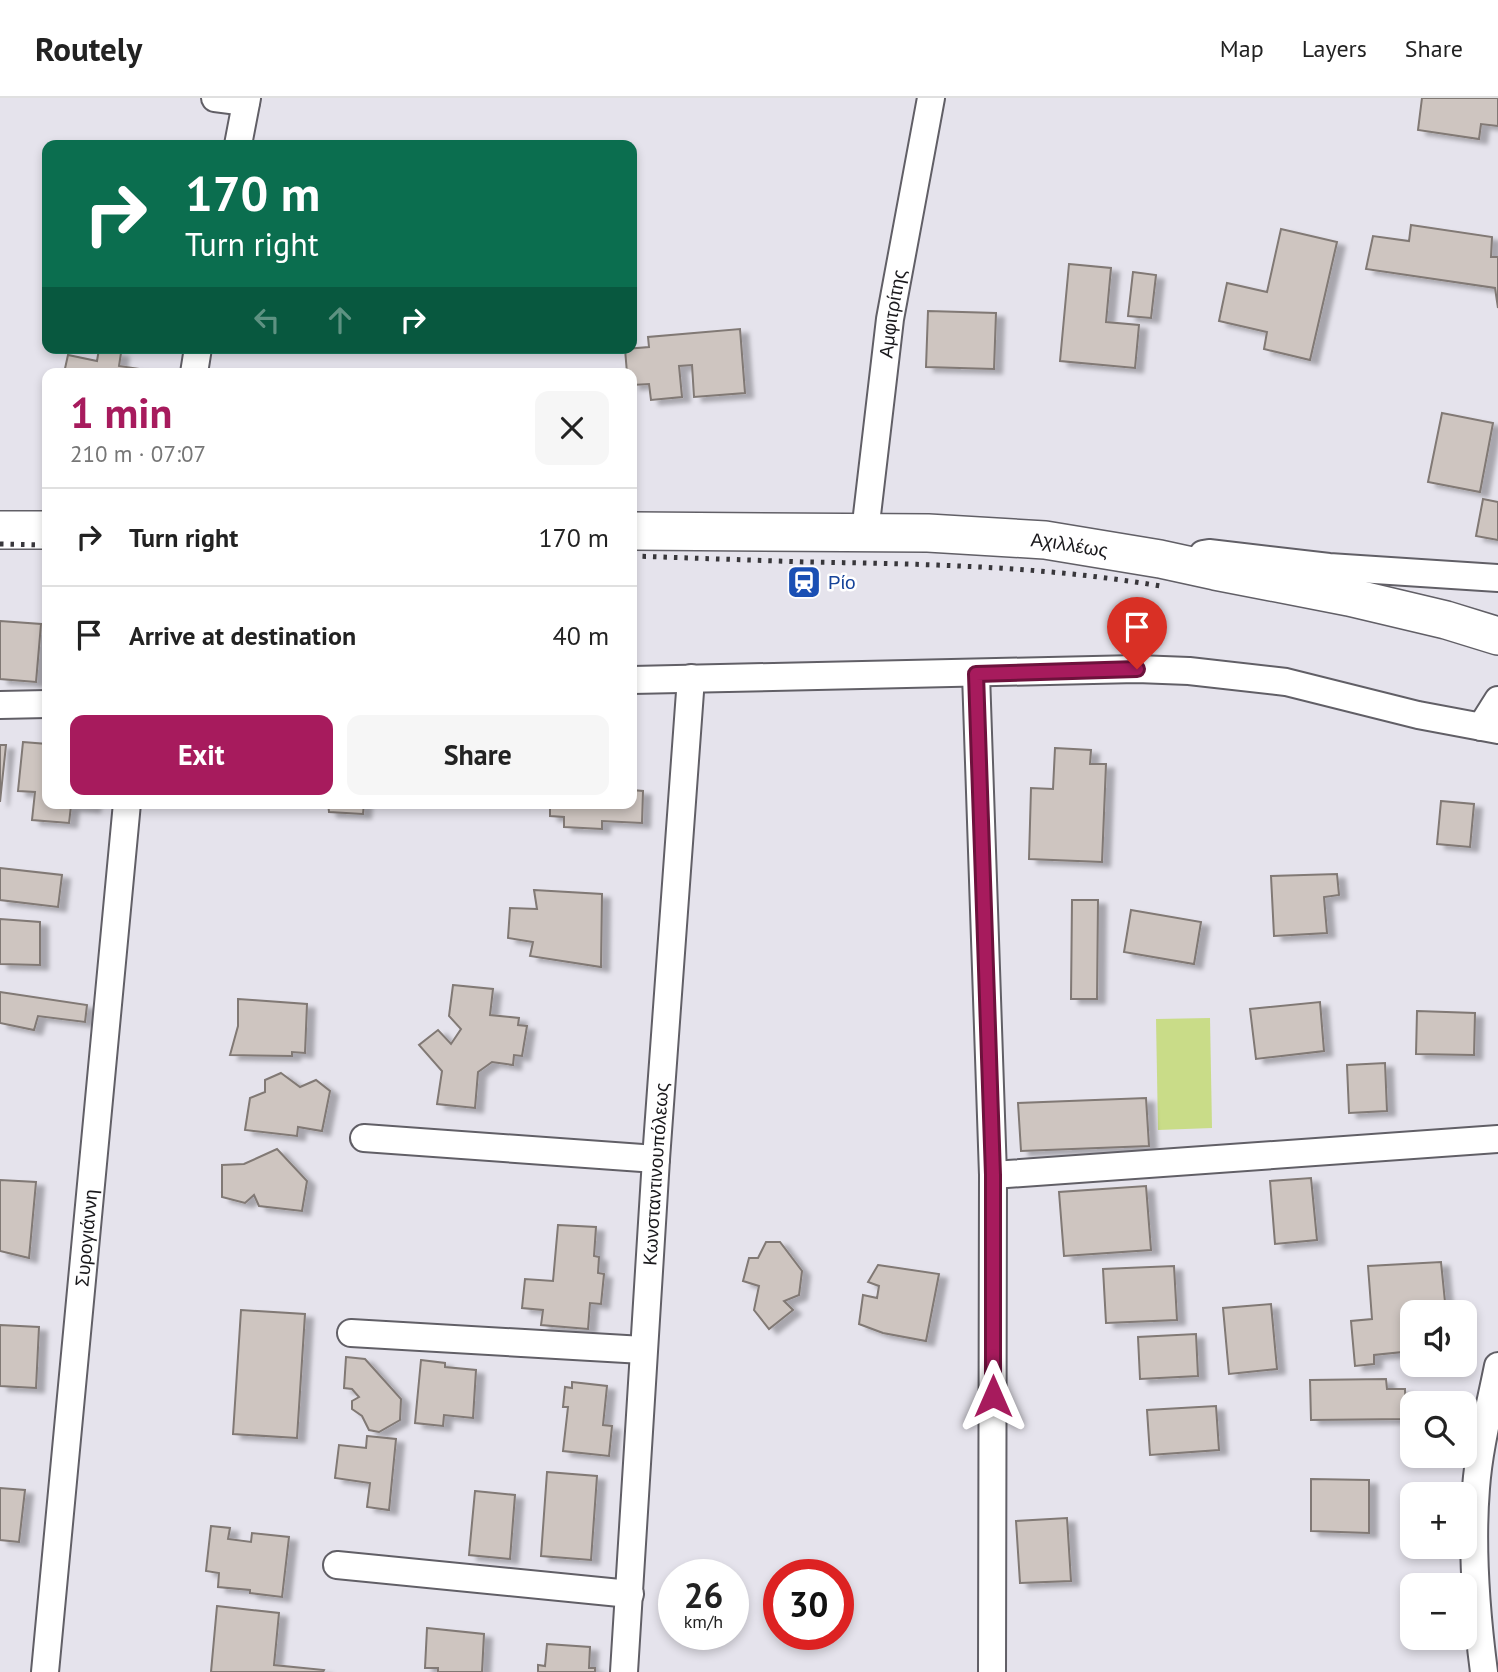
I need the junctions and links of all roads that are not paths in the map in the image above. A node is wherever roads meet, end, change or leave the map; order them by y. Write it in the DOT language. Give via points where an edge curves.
graph roads {
  1 [pos="215,98"];
  2 [pos="931,98"];
  3 [pos="246,100"];
  4 [pos="239,140"];
  5 [pos="0,530"];
  6 [pos="42,530"];
  7 [pos="637,531"];
  8 [pos="865,532"];
  9 [pos="1180,564"];
  10 [pos="1498,578"];
  11 [pos="1498,636"];
  12 [pos="976,674"];
  13 [pos="691,678"];
  14 [pos="637,680"];
  15 [pos="1498,699"];
  16 [pos="42,704"];
  17 [pos="0,705"];
  18 [pos="1490,728"];
  19 [pos="126,809"];
  20 [pos="364,1138"];
  21 [pos="1498,1139"];
  22 [pos="656,1159"];
  23 [pos="993,1175"];
  24 [pos="351,1333"];
  25 [pos="643,1350"];
  26 [pos="1498,1366"];
  27 [pos="337,1565"];
  28 [pos="630,1594"];
  29 [pos="45,1672"];
  30 [pos="624,1672"];
  31 [pos="992,1672"];
  32 [pos="1484,1672"];
  1 -- 3 [label="street"];
  2 -- 8 [label="street, Αμφιτρίτης" via="891,308"];
  3 -- 4 [label="street"];
  5 -- 6 [label="street"];
  7 -- 8 [label="street, Αχιλλέως"];
  8 -- 9 [label="street, Αχιλλέως" via="1045,540"];
  9 -- 10 [label="street" via="1191,555 1209,553 1329,567"];
  9 -- 11 [label="street, Αχιλλέως" via="1349,597"];
  12 -- 13 [label="street"];
  12 -- 18 [label="street" via="1189,671 1286,682"];
  12 -- 23 [label="street"];
  13 -- 14 [label="street"];
  13 -- 22 [label="street, Κωνσταντινουπόλεως"];
  15 -- 18 [label="street"];
  16 -- 17 [label="street"];
  19 -- 29 [label="street, Συρογιάννη"];
  20 -- 22 [label="street"];
  21 -- 23 [label="street"];
  22 -- 25 [label="street, Κωνσταντινουπόλεως"];
  23 -- 31 [label="street"];
  24 -- 25 [label="street"];
  25 -- 28 [label="street, Κωνσταντινουπόλεως"];
  26 -- 32 [label="street" via="1476,1486 1473,1549"];
  27 -- 28 [label="street"];
  28 -- 30 [label="street, Κωνσταντινουπόλεως"];
}
